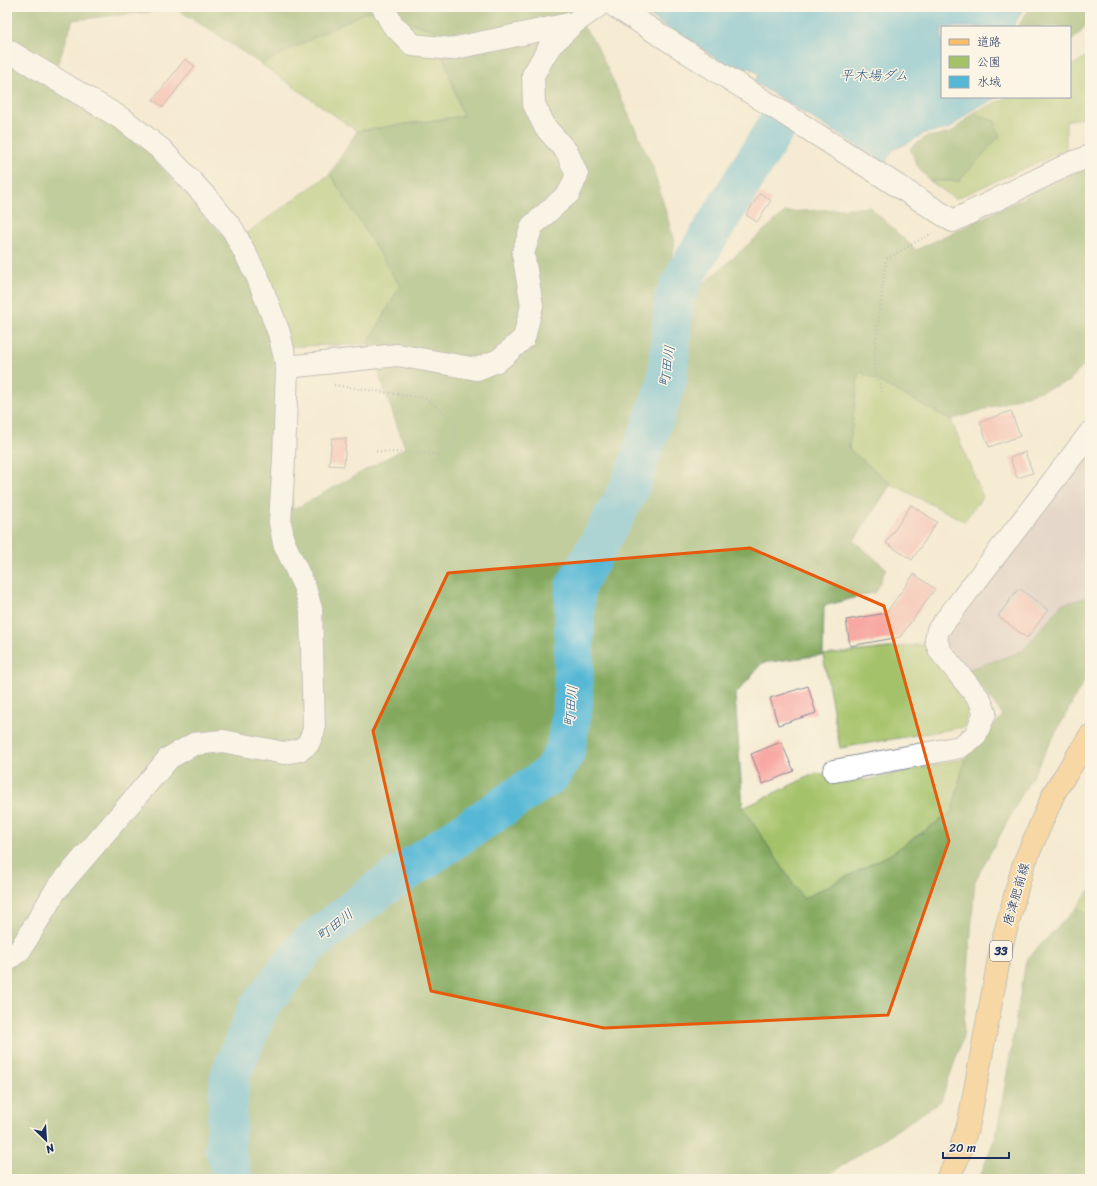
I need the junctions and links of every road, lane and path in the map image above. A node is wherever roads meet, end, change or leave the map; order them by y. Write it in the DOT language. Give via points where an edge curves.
graph roads {
  1 [pos="383,7"];
  2 [pos="597,7"];
  3 [pos="616,7"];
  4 [pos="574,23"];
  5 [pos="7,50"];
  6 [pos="1090,156"];
  7 [pos="953,221"];
  8 [pos="286,367"];
  9 [pos="327,386"];
  10 [pos="882,392"];
  11 [pos="1090,433"];
  12 [pos="374,451"];
  13 [pos="1090,736"];
  14 [pos="834,771"];
  15 [pos="7,960"];
  16 [pos="947,1179"];
  1 -- 4 [label="street" via="392,24 413,45 451,49"];
  2 -- 4 [label="street"];
  3 -- 7 [label="street"];
  4 -- 8 [label="street" via="550,46 533,75 534,104 545,127 567,152 577,175 569,193 532,226 527,240 523,253 532,305 524,338 499,360 477,369 397,355"];
  5 -- 8 [label="street" via="124,120 162,150 208,199 233,230 258,278 279,333"];
  6 -- 7 [label="street" via="1066,165"];
  7 -- 10 [label="path" via="886,259 873,367"];
  8 -- 15 [label="street" via="280,522 284,543 312,609 314,730 308,744 300,750 284,753 223,741 194,744 169,758 56,890 20,950"];
  9 -- 12 [label="path" via="425,398 454,421 456,443 437,454"];
  11 -- 14 [label="street" via="938,630 936,640 940,651 980,700 985,713 975,736 960,747"];
  13 -- 16 [label="main road, 唐津肥前線 / 33" via="1054,793 1023,866 1001,948 969,1122 957,1160"];
}
